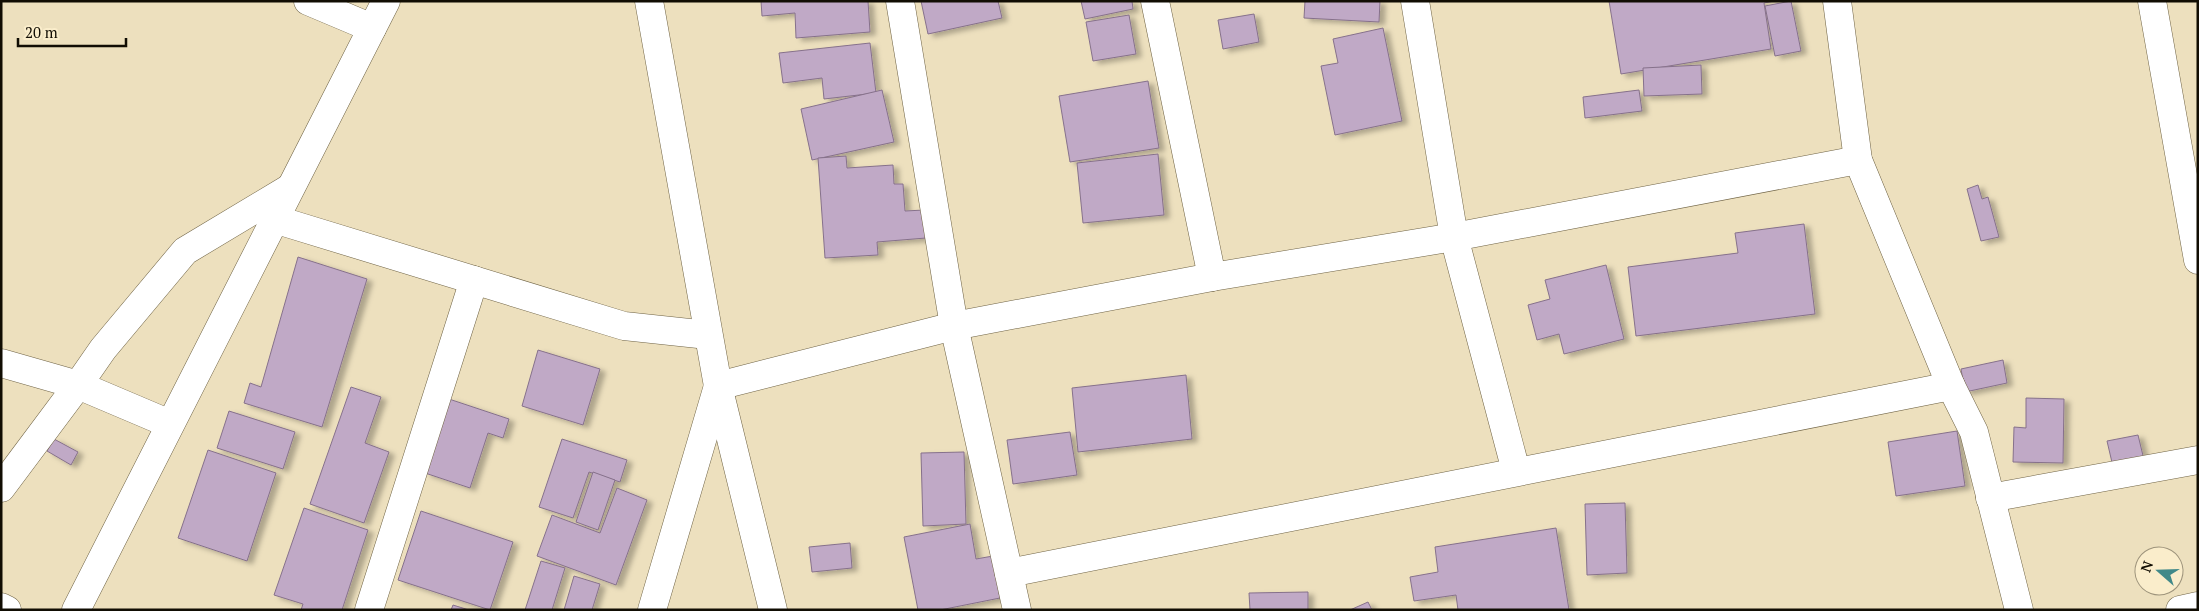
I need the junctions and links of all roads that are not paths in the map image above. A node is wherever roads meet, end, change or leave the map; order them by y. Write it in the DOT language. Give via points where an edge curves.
graph roads {
  1 [pos="308,1"];
  2 [pos="386,1"];
  3 [pos="649,1"];
  4 [pos="900,1"];
  5 [pos="1155,1"];
  6 [pos="1415,1"];
  7 [pos="1837,1"];
  8 [pos="2152,1"];
  9 [pos="372,28"];
  10 [pos="1858,160"];
  11 [pos="290,188"];
  12 [pos="274,219"];
  13 [pos="1454,237"];
  14 [pos="2198,260"];
  15 [pos="1212,278"];
  16 [pos="474,280"];
  17 [pos="954,326"];
  18 [pos="708,335"];
  19 [pos="1,363"];
  20 [pos="78,385"];
  21 [pos="718,386"];
  22 [pos="1951,386"];
  23 [pos="170,424"];
  24 [pos="2198,460"];
  25 [pos="1516,471"];
  26 [pos="1,488"];
  27 [pos="1990,498"];
  28 [pos="1009,573"];
  29 [pos="2198,606"];
  30 [pos="1,607"];
  31 [pos="7,610"];
  32 [pos="76,610"];
  33 [pos="369,610"];
  34 [pos="652,610"];
  35 [pos="773,610"];
  36 [pos="1017,610"];
  37 [pos="2019,610"];
  38 [pos="2180,610"];
  1 -- 9 [label="street"];
  2 -- 9 [label="street"];
  3 -- 18 [label="street"];
  4 -- 17 [label="street"];
  5 -- 15 [label="street"];
  6 -- 13 [label="street"];
  7 -- 10 [label="street"];
  8 -- 14 [label="street"];
  9 -- 11 [label="street"];
  10 -- 13 [label="street"];
  10 -- 22 [label="street"];
  11 -- 12 [label="street"];
  11 -- 20 [label="street" via="185,251 103,349"];
  12 -- 16 [label="street"];
  12 -- 23 [label="street"];
  13 -- 15 [label="street"];
  13 -- 25 [label="street"];
  15 -- 17 [label="street"];
  16 -- 18 [label="street" via="624,326"];
  16 -- 33 [label="street"];
  17 -- 21 [label="street"];
  17 -- 28 [label="street"];
  18 -- 21 [label="street"];
  19 -- 20 [label="street"];
  20 -- 23 [label="street"];
  20 -- 26 [label="street"];
  21 -- 34 [label="street"];
  21 -- 35 [label="street"];
  22 -- 25 [label="street"];
  22 -- 27 [label="street" via="1974,432"];
  23 -- 32 [label="street"];
  24 -- 27 [label="street"];
  25 -- 28 [label="street"];
  27 -- 37 [label="street"];
  28 -- 36 [label="street"];
  29 -- 38 [label="street"];
  30 -- 31 [label="street"];
}
